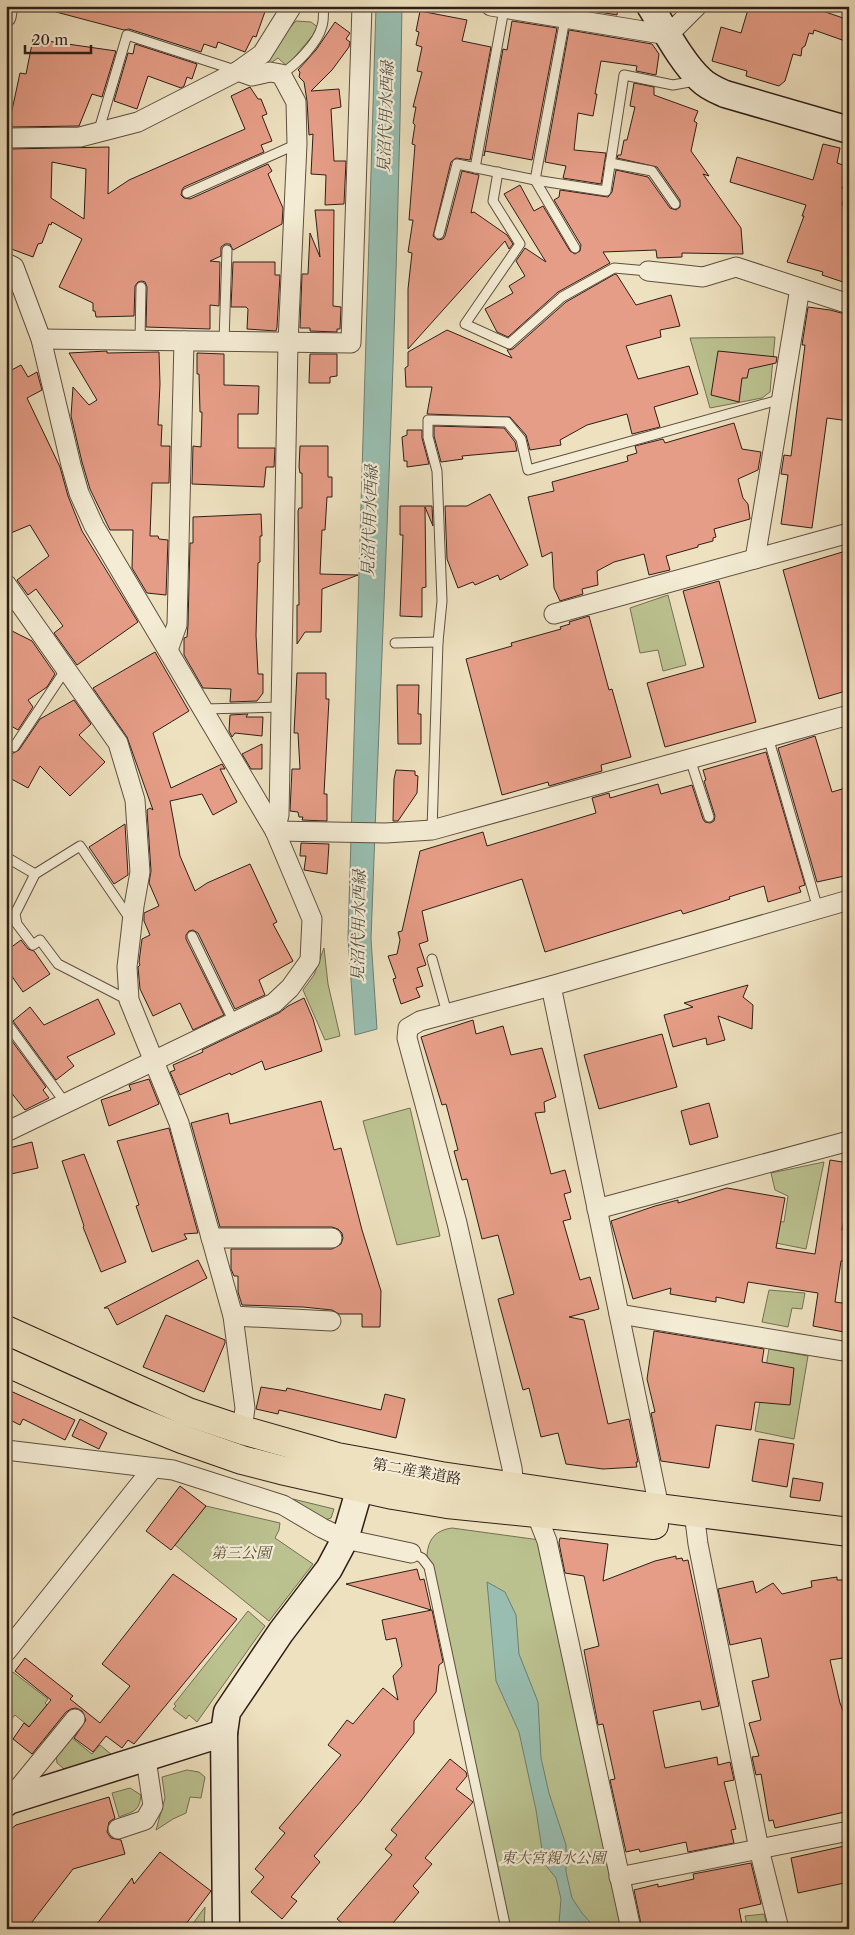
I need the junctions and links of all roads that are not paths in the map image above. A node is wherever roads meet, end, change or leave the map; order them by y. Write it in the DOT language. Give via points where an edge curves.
graph roads {
  1 [pos="8,6"];
  2 [pos="292,6"];
  3 [pos="324,6"];
  4 [pos="362,6"];
  5 [pos="650,6"];
  6 [pos="697,6"];
  7 [pos="496,7"];
  8 [pos="6,17"];
  9 [pos="565,19"];
  10 [pos="668,36"];
  11 [pos="238,71"];
  12 [pos="281,74"];
  13 [pos="700,80"];
  14 [pos="849,130"];
  15 [pos="98,133"];
  16 [pos="6,138"];
  17 [pos="296,144"];
  18 [pos="610,163"];
  19 [pos="474,168"];
  20 [pos="498,172"];
  21 [pos="535,180"];
  22 [pos="188,193"];
  23 [pos="675,204"];
  24 [pos="440,234"];
  25 [pos="574,248"];
  26 [pos="227,250"];
  27 [pos="6,263"];
  28 [pos="648,271"];
  29 [pos="141,287"];
  30 [pos="800,288"];
  31 [pos="849,304"];
  32 [pos="41,339"];
  33 [pos="140,340"];
  34 [pos="184,341"];
  35 [pos="224,341"];
  36 [pos="288,342"];
  37 [pos="782,399"];
  38 [pos="849,533"];
  39 [pos="755,559"];
  40 [pos="6,584"];
  41 [pos="554,614"];
  42 [pos="438,642"];
  43 [pos="395,643"];
  44 [pos="168,650"];
  45 [pos="66,669"];
  46 [pos="281,707"];
  47 [pos="202,709"];
  48 [pos="849,714"];
  49 [pos="768,737"];
  50 [pos="14,746"];
  51 [pos="690,758"];
  52 [pos="709,817"];
  53 [pos="432,830"];
  54 [pos="275,831"];
  55 [pos="6,857"];
  56 [pos="35,874"];
  57 [pos="849,900"];
  58 [pos="818,909"];
  59 [pos="132,922"];
  60 [pos="192,936"];
  61 [pos="432,959"];
  62 [pos="551,986"];
  63 [pos="129,1000"];
  64 [pos="447,1013"];
  65 [pos="6,1022"];
  66 [pos="234,1022"];
  67 [pos="153,1062"];
  68 [pos="66,1104"];
  69 [pos="6,1132"];
  70 [pos="849,1141"];
  71 [pos="597,1209"];
  72 [pos="211,1238"];
  73 [pos="332,1238"];
  74 [pos="619,1314"];
  75 [pos="232,1316"];
  76 [pos="331,1321"];
  77 [pos="6,1330"];
  78 [pos="849,1352"];
  79 [pos="6,1362"];
  80 [pos="242,1430"];
  81 [pos="6,1450"];
  82 [pos="153,1468"];
  83 [pos="363,1476"];
  84 [pos="516,1501"];
  85 [pos="661,1517"];
  86 [pos="695,1522"];
  87 [pos="849,1532"];
  88 [pos="345,1539"];
  89 [pos="849,1551"];
  90 [pos="411,1553"];
  91 [pos="6,1652"];
  92 [pos="75,1719"];
  93 [pos="224,1733"];
  94 [pos="146,1759"];
  95 [pos="7,1798"];
  96 [pos="118,1829"];
  97 [pos="849,1831"];
  98 [pos="759,1849"];
  99 [pos="619,1877"];
  100 [pos="226,1929"];
  101 [pos="506,1929"];
  102 [pos="631,1929"];
  103 [pos="779,1929"];
  1 -- 8 [label="street"];
  2 -- 11 [label="street" via="262,54"];
  3 -- 12 [label="lane" via="322,27 308,50 293,67"];
  4 -- 36 [label="street" via="351,343"];
  5 -- 10 [label="street"];
  6 -- 10 [label="street"];
  7 -- 9 [label="street"];
  7 -- 19 [label="lane"];
  9 -- 10 [label="street"];
  9 -- 21 [label="lane"];
  10 -- 13 [label="street"];
  11 -- 12 [label="street" via="252,76 270,72"];
  11 -- 15 [label="street" via="138,122"];
  11 -- 15 [label="lane" via="127,34"];
  12 -- 17 [label="street" via="296,102"];
  13 -- 14 [label="street" via="724,94"];
  13 -- 18 [label="lane" via="674,85 624,75"];
  15 -- 16 [label="street" via="80,137"];
  17 -- 22 [label="lane"];
  17 -- 36 [label="street"];
  18 -- 21 [label="lane" via="606,191"];
  18 -- 23 [label="lane" via="652,171"];
  19 -- 20 [label="lane"];
  19 -- 24 [label="lane" via="457,164"];
  20 -- 21 [label="lane"];
  20 -- 28 [label="lane" via="493,201 520,244 465,324 509,344 562,297 614,268"];
  21 -- 25 [label="lane"];
  26 -- 35 [label="lane"];
  27 -- 32 [label="street" via="14,268"];
  28 -- 30 [label="street" via="703,277 736,267"];
  29 -- 33 [label="lane"];
  30 -- 31 [label="street"];
  30 -- 37 [label="street"];
  32 -- 33 [label="street"];
  32 -- 44 [label="street" via="79,493 94,526"];
  33 -- 34 [label="street"];
  34 -- 35 [label="street"];
  34 -- 44 [label="street" via="177,625"];
  35 -- 36 [label="street"];
  36 -- 46 [label="street"];
  37 -- 39 [label="street"];
  37 -- 42 [label="lane" via="528,470 522,439 507,422 428,420 428,437 437,472 442,601"];
  38 -- 39 [label="street"];
  39 -- 41 [label="street"];
  40 -- 45 [label="street"];
  42 -- 43 [label="lane"];
  42 -- 53 [label="lane"];
  44 -- 47 [label="street"];
  45 -- 50 [label="lane"];
  45 -- 59 [label="street" via="118,744 135,800 140,872"];
  46 -- 47 [label="lane"];
  46 -- 54 [label="street" via="279,815"];
  47 -- 54 [label="street"];
  48 -- 49 [label="street"];
  49 -- 51 [label="street"];
  49 -- 58 [label="lane"];
  51 -- 52 [label="lane"];
  51 -- 53 [label="street"];
  53 -- 54 [label="street" via="386,833"];
  54 -- 66 [label="street" via="312,919 310,960 290,988 274,1003"];
  55 -- 56 [label="lane"];
  56 -- 59 [label="lane" via="80,846"];
  56 -- 63 [label="lane" via="15,914 17,924 33,945 40,940 58,964"];
  57 -- 58 [label="street"];
  58 -- 62 [label="street"];
  59 -- 63 [label="street"];
  60 -- 66 [label="lane"];
  61 -- 64 [label="lane"];
  62 -- 64 [label="street"];
  62 -- 71 [label="street"];
  63 -- 67 [label="street"];
  64 -- 84 [label="street" via="413,1023 408,1028 407,1038 457,1223 510,1459"];
  65 -- 68 [label="lane"];
  66 -- 67 [label="street"];
  67 -- 68 [label="street"];
  67 -- 72 [label="street" via="179,1123"];
  68 -- 69 [label="street"];
  70 -- 71 [label="street"];
  71 -- 74 [label="street"];
  72 -- 73 [label="street"];
  72 -- 75 [label="street"];
  74 -- 78 [label="street"];
  74 -- 85 [label="street"];
  75 -- 76 [label="street"];
  75 -- 80 [label="street" via="245,1408"];
  77 -- 80 [label="main road, 第二産業道路" via="188,1412"];
  79 -- 83 [label="main road, 第二産業道路" via="130,1418 250,1462"];
  80 -- 83 [label="main road, 第二産業道路" via="337,1457"];
  81 -- 82 [label="street"];
  82 -- 88 [label="street" via="173,1470 283,1505"];
  82 -- 91 [label="street"];
  83 -- 84 [label="main road, 第二産業道路" via="441,1476"];
  83 -- 84 [label="main road, 第二産業道路" via="447,1504"];
  83 -- 88 [label="street"];
  84 -- 85 [label="main road, 第二産業道路"];
  84 -- 99 [label="street" via="547,1541"];
  85 -- 86 [label="main road, 第二産業道路"];
  86 -- 87 [label="main road, 第二産業道路"];
  86 -- 89 [label="main road, 第二産業道路"];
  86 -- 98 [label="street"];
  88 -- 90 [label="street"];
  88 -- 93 [label="street" via="329,1568 227,1712"];
  90 -- 101 [label="lane" via="422,1558 429,1567"];
  92 -- 95 [label="street"];
  93 -- 94 [label="street"];
  93 -- 100 [label="street"];
  94 -- 95 [label="street"];
  94 -- 96 [label="street" via="153,1806 145,1820"];
  97 -- 98 [label="street"];
  98 -- 99 [label="street"];
  98 -- 103 [label="street"];
  99 -- 102 [label="street"];
}
